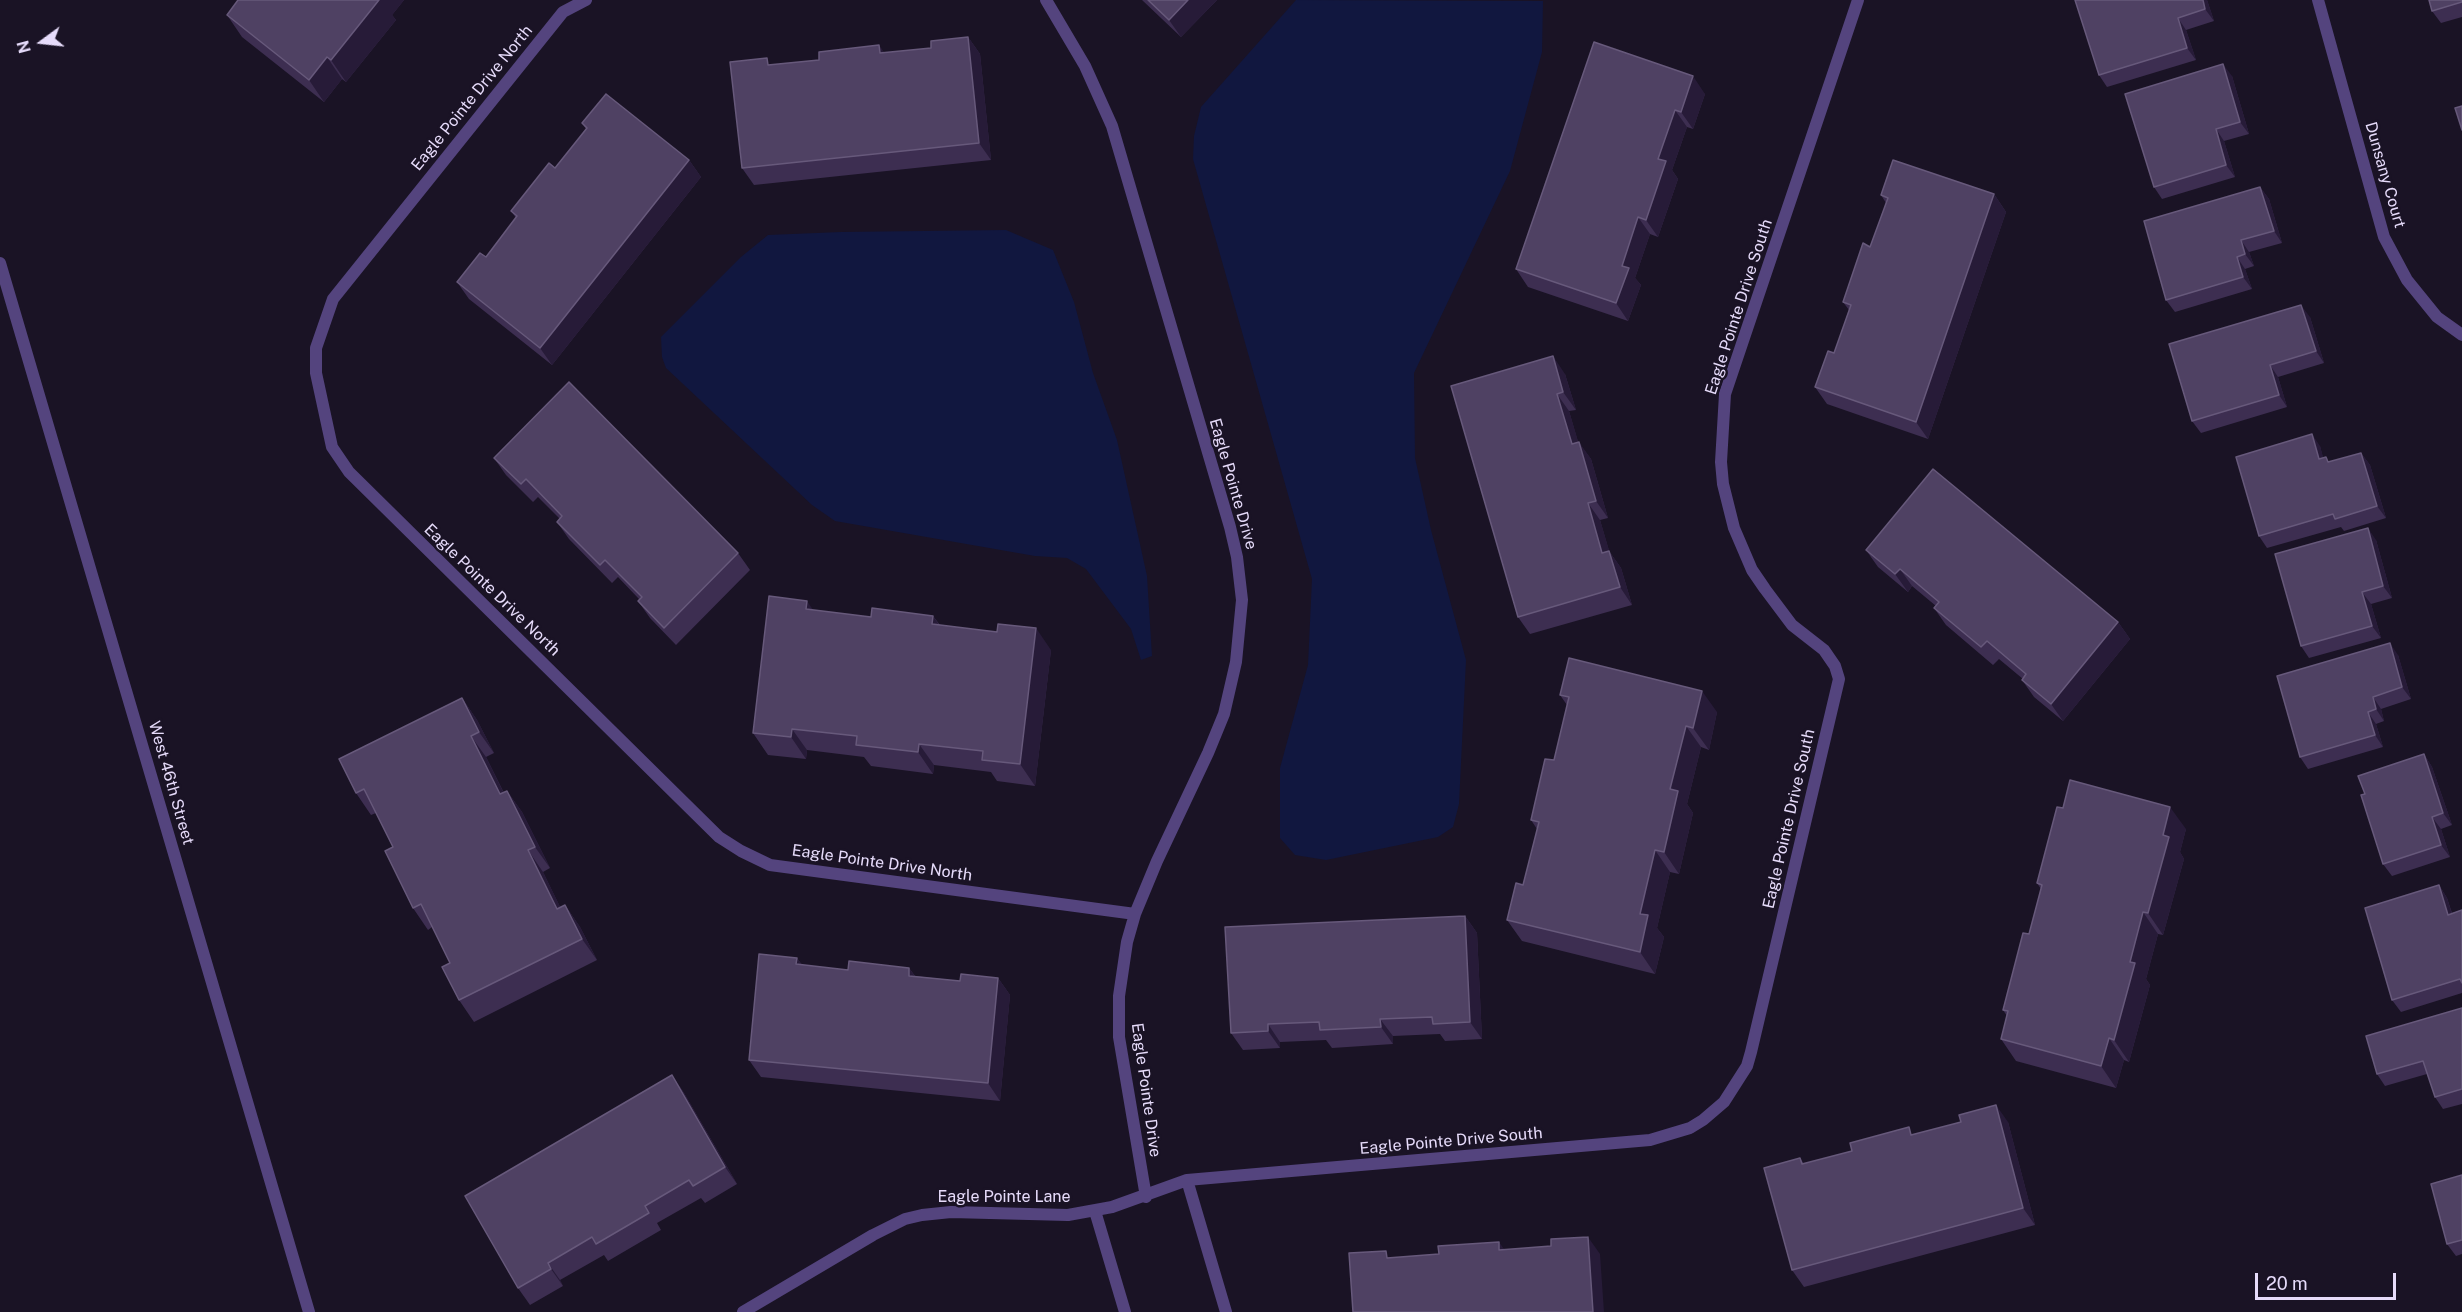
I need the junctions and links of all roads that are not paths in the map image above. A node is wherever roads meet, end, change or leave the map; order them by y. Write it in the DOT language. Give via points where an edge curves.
graph roads {
  1 [pos="586,0"];
  2 [pos="1046,0"];
  3 [pos="1858,0"];
  4 [pos="2318,0"];
  5 [pos="0,263"];
  6 [pos="2462,335"];
  7 [pos="1135,915"];
  8 [pos="1187,1180"];
  9 [pos="1146,1197"];
  10 [pos="1095,1210"];
  11 [pos="309,1312"];
  12 [pos="742,1312"];
  13 [pos="1125,1312"];
  14 [pos="1226,1312"];
  1 -- 7 [label="street, Eagle Pointe Drive North" via="563,12 333,299 316,348 316,373 332,447 349,472 719,837 741,851 770,865"];
  2 -- 7 [label="street, Eagle Pointe Drive" via="1085,66 1112,126 1230,527 1242,600 1236,662 1224,714"];
  3 -- 8 [label="street, Eagle Pointe Drive South" via="1725,394 1721,462 1734,528 1765,589 1792,625 1824,650 1839,679 1747,1066 1724,1102 1703,1120 1664,1137"];
  4 -- 6 [label="street, Dunsany Court" via="2385,237 2407,280 2437,317"];
  5 -- 11 [label="street, West 46th Street"];
  7 -- 9 [label="street, Eagle Pointe Drive" via="1119,996 1119,1037"];
  8 -- 9 [label="street, Eagle Pointe Drive South"];
  8 -- 14 [label="street"];
  9 -- 10 [label="street, Eagle Pointe Lane"];
  10 -- 12 [label="street, Eagle Pointe Lane" via="1058,1215 944,1212 905,1219"];
  10 -- 13 [label="street"];
}
